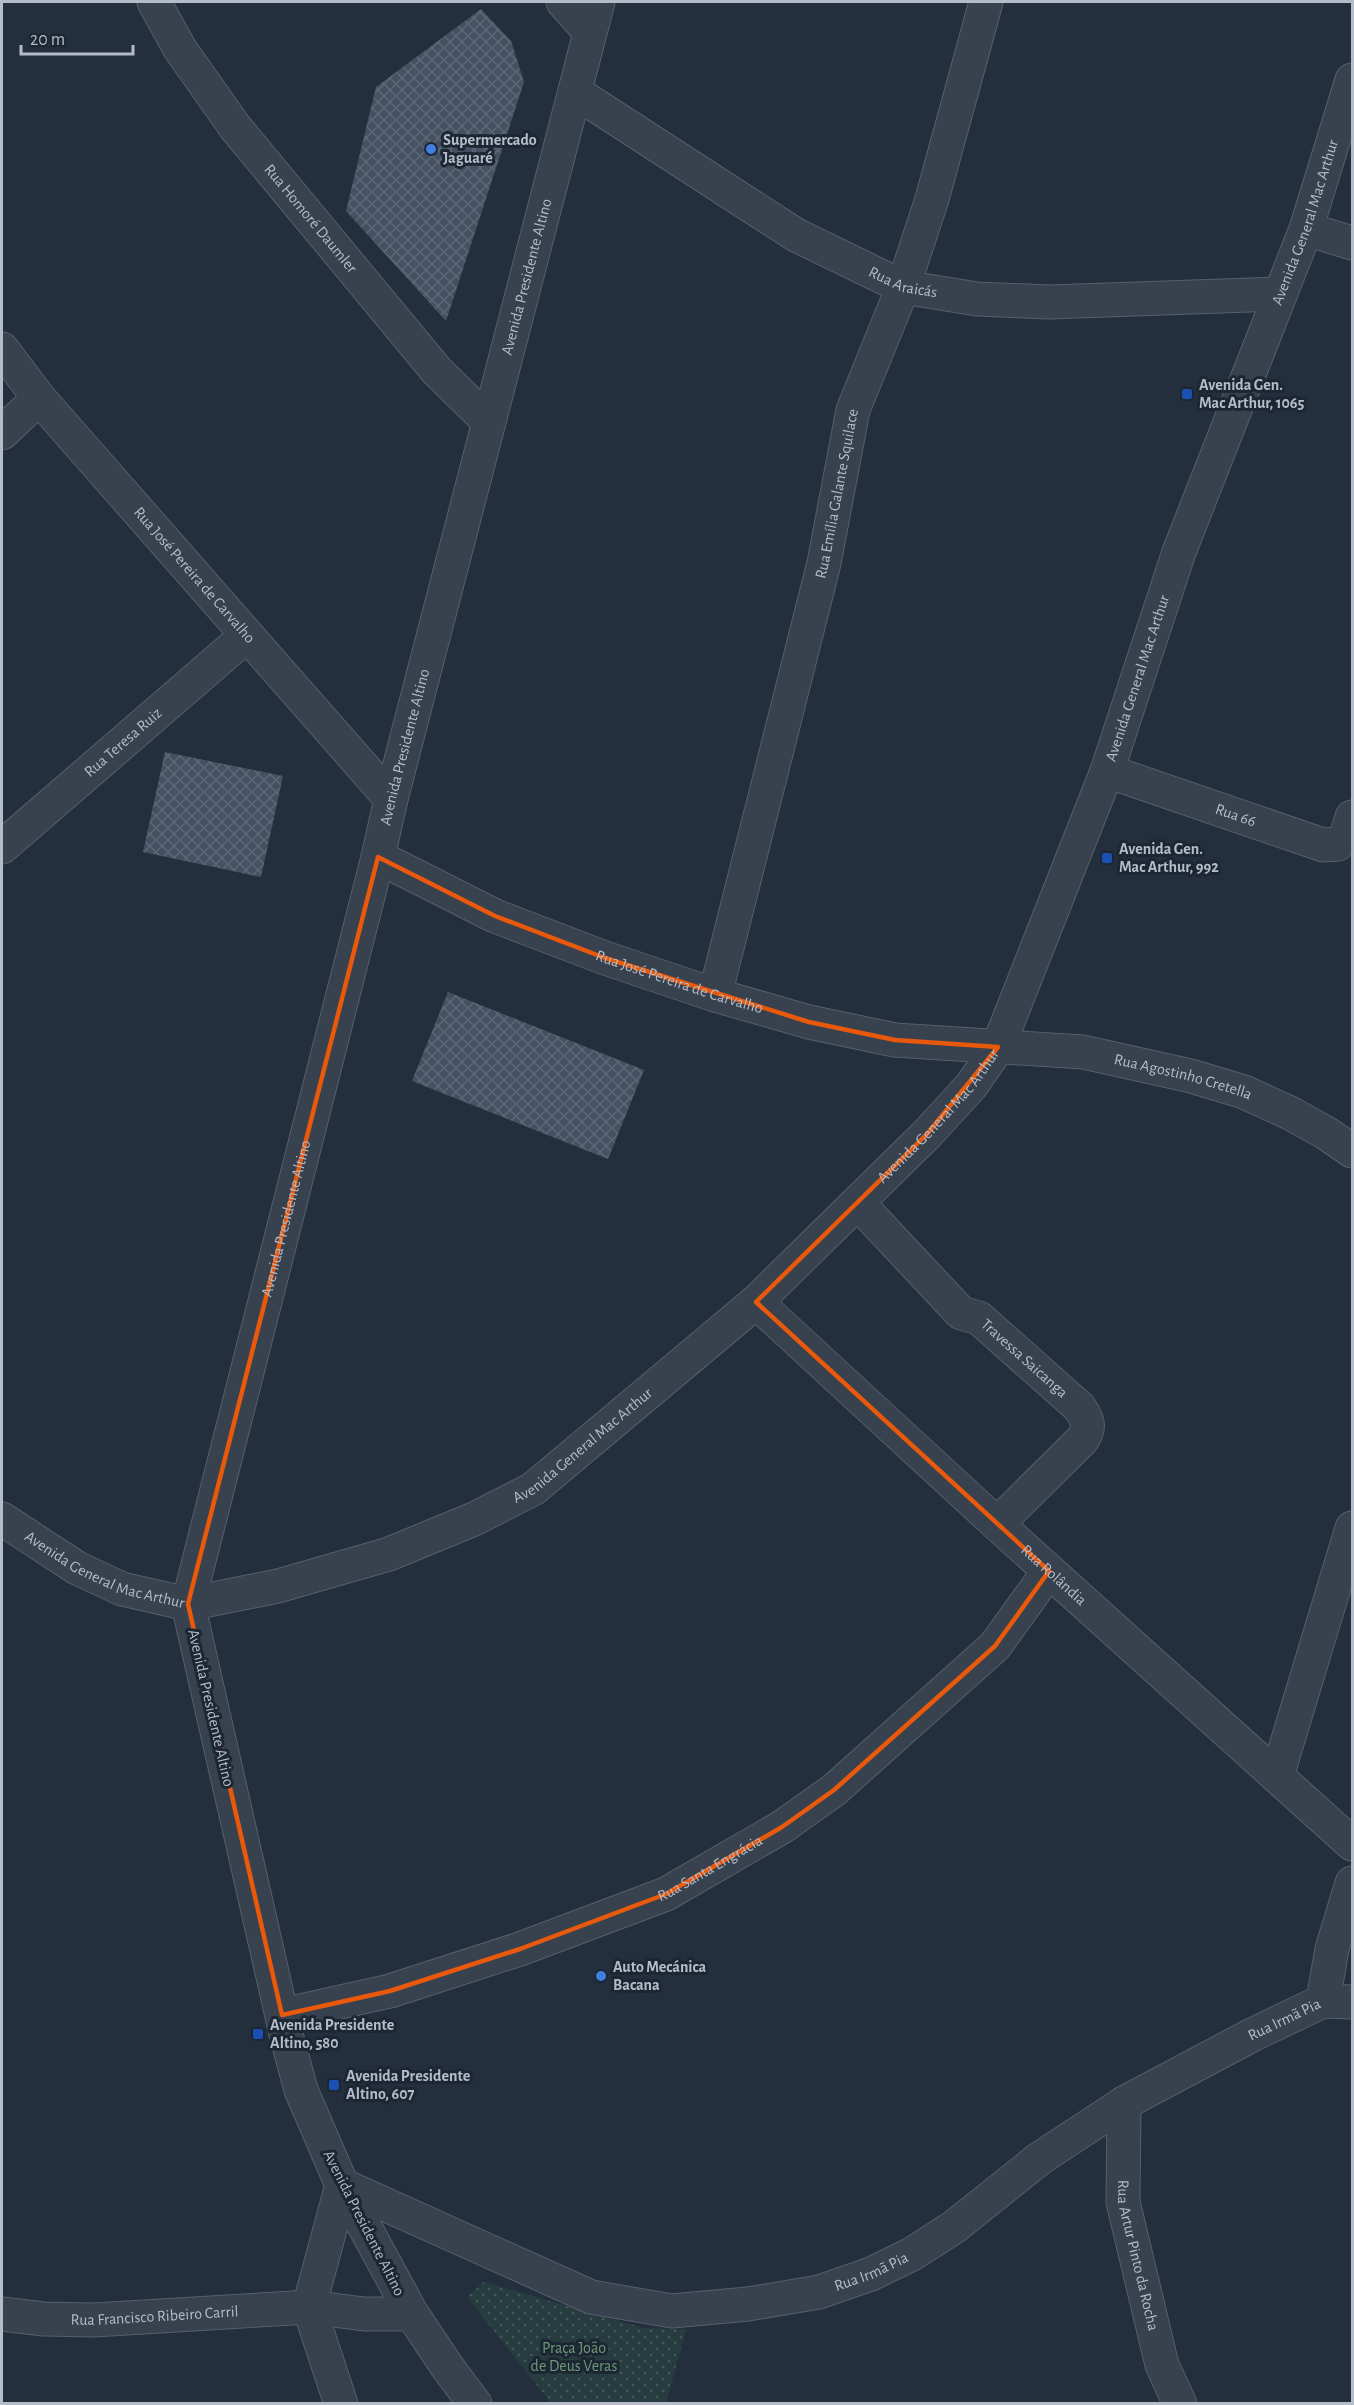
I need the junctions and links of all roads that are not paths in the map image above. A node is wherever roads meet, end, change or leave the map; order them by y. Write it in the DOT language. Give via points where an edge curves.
graph roads {
  1 [pos="154,2"];
  2 [pos="563,2"];
  3 [pos="986,2"];
  4 [pos="594,16"];
  5 [pos="1353,80"];
  6 [pos="575,92"];
  7 [pos="1306,229"];
  8 [pos="1353,243"];
  9 [pos="903,287"];
  10 [pos="1280,294"];
  11 [pos="2,349"];
  12 [pos="39,398"];
  13 [pos="489,422"];
  14 [pos="2,433"];
  15 [pos="246,636"];
  16 [pos="1107,771"];
  17 [pos="391,799"];
  18 [pos="1353,817"];
  19 [pos="2,847"];
  20 [pos="378,857"];
  21 [pos="715,995"];
  22 [pos="998,1047"];
  23 [pos="1353,1151"];
  24 [pos="858,1203"];
  25 [pos="756,1302"];
  26 [pos="2,1520"];
  27 [pos="997,1524"];
  28 [pos="1353,1528"];
  29 [pos="1049,1571"];
  30 [pos="188,1604"];
  31 [pos="1277,1776"];
  32 [pos="1353,1844"];
  33 [pos="1353,1883"];
  34 [pos="1338,2002"];
  35 [pos="282,2015"];
  36 [pos="1124,2103"];
  37 [pos="342,2185"];
  38 [pos="309,2307"];
  39 [pos="2,2314"];
  40 [pos="412,2314"];
  41 [pos="341,2403"];
  42 [pos="476,2403"];
  43 [pos="1180,2403"];
  1 -- 13 [label="street, Rua Homoré Daumler" via="180,49 235,126 436,372"];
  2 -- 4 [label="street"];
  3 -- 9 [label="street, Rua Emília Galante Squilace" via="932,199"];
  4 -- 6 [label="street, Avenida Presidente Altino"];
  5 -- 7 [label="street, Avenida General Mac Arthur"];
  6 -- 9 [label="street, Rua Araicás" via="796,235"];
  6 -- 13 [label="street, Avenida Presidente Altino"];
  7 -- 8 [label="street"];
  7 -- 10 [label="street, Avenida General Mac Arthur"];
  9 -- 10 [label="street, Rua Araicás" via="976,299 1049,302"];
  9 -- 21 [label="street, Rua Emília Galante Squilace" via="853,410 824,563"];
  10 -- 16 [label="street, Avenida General Mac Arthur" via="1179,552"];
  11 -- 12 [label="street, Rua José Pereira de Carvalho"];
  12 -- 14 [label="street"];
  12 -- 15 [label="street, Rua José Pereira de Carvalho"];
  13 -- 17 [label="street, Avenida Presidente Altino"];
  15 -- 17 [label="street, Rua José Pereira de Carvalho"];
  15 -- 19 [label="street, Rua Teresa Ruiz"];
  16 -- 18 [label="street, Rua 66" via="1323,845 1338,844 1346,836"];
  16 -- 22 [label="street, Avenida General Mac Arthur"];
  17 -- 20 [label="street, Avenida Presidente Altino"];
  20 -- 21 [label="street, Rua José Pereira de Carvalho" via="495,916"];
  20 -- 30 [label="street, Avenida Presidente Altino"];
  21 -- 22 [label="street, Rua José Pereira de Carvalho" via="809,1022 895,1040"];
  22 -- 23 [label="street, Rua Agostinho Cretella" via="1083,1052 1191,1076 1244,1092 1290,1113"];
  22 -- 24 [label="street, Avenida General Mac Arthur" via="971,1086"];
  24 -- 25 [label="street, Avenida General Mac Arthur"];
  24 -- 27 [label="street, Travessa Saicanga" via="961,1313 979,1318 1086,1417 1087,1433 1082,1440"];
  25 -- 27 [label="street, Rua Rolândia"];
  25 -- 30 [label="street, Avenida General Mac Arthur" via="533,1488 474,1519 389,1554 278,1586"];
  26 -- 30 [label="street, Avenida General Mac Arthur" via="76,1568 122,1589"];
  27 -- 29 [label="street, Rua Rolândia"];
  28 -- 31 [label="street"];
  29 -- 31 [label="street, Rua Rolândia"];
  29 -- 35 [label="street, Rua Santa Engrácia" via="995,1646 834,1790 782,1827 666,1894 520,1949 390,1991"];
  30 -- 35 [label="street, Avenida Presidente Altino"];
  31 -- 32 [label="street, Rua Rolândia"];
  33 -- 34 [label="street" via="1332,1949"];
  34 -- 36 [label="street, Rua Irmã Pia" via="1252,2035"];
  35 -- 37 [label="street, Avenida Presidente Altino" via="301,2090"];
  36 -- 37 [label="street, Rua Irmã Pia" via="1039,2159 954,2228 912,2254 871,2274 819,2292 748,2304 672,2311 591,2297"];
  36 -- 43 [label="street, Rua Artur Pinto da Rocha" via="1123,2202 1162,2365"];
  37 -- 38 [label="street"];
  37 -- 40 [label="street, Avenida Presidente Altino"];
  38 -- 39 [label="street, Rua Francisco Ribeiro Carril" via="94,2320"];
  38 -- 40 [label="street, Rua Francisco Ribeiro Carril" via="364,2314"];
  38 -- 41 [label="street"];
  40 -- 42 [label="street, Avenida Presidente Altino"];
}
